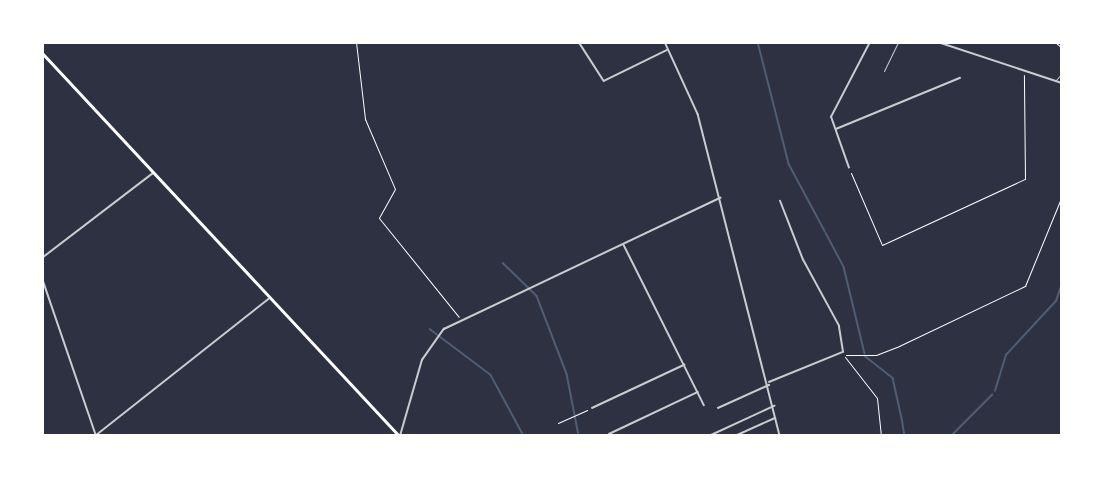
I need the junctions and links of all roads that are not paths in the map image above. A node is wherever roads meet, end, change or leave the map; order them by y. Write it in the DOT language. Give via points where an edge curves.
graph roads {
  1 [pos="579,42"];
  2 [pos="665,42"];
  3 [pos="870,42"];
  4 [pos="898,42"];
  5 [pos="938,42"];
  6 [pos="961,42"];
  7 [pos="960,49"];
  8 [pos="667,50"];
  9 [pos="42,53"];
  10 [pos="884,70"];
  11 [pos="1062,73"];
  12 [pos="960,78"];
  13 [pos="1056,80"];
  14 [pos="1062,83"];
  15 [pos="835,130"];
  16 [pos="849,168"];
  17 [pos="154,173"];
  18 [pos="720,198"];
  19 [pos="780,201"];
  20 [pos="624,244"];
  21 [pos="42,258"];
  22 [pos="42,277"];
  23 [pos="270,298"];
  24 [pos="685,365"];
  25 [pos="769,383"];
  26 [pos="698,392"];
  27 [pos="704,405"];
  28 [pos="774,406"];
  29 [pos="592,408"];
  30 [pos="718,408"];
  31 [pos="776,417"];
  32 [pos="609,434"];
  33 [pos="96,436"];
  34 [pos="400,436"];
  35 [pos="709,436"];
  36 [pos="735,436"];
  37 [pos="780,436"];
  1 -- 8 [label="street" via="604,81"];
  2 -- 8 [label="street"];
  3 -- 15 [label="street" via="831,117"];
  4 -- 10 [label="lane"];
  5 -- 7 [label="street"];
  6 -- 7 [label="street"];
  7 -- 13 [label="street"];
  8 -- 18 [label="street" via="698,114"];
  9 -- 17 [label="main road"];
  11 -- 13 [label="lane"];
  12 -- 15 [label="street"];
  13 -- 14 [label="street"];
  15 -- 16 [label="street"];
  17 -- 21 [label="street"];
  17 -- 23 [label="main road"];
  18 -- 20 [label="street"];
  18 -- 25 [label="street"];
  19 -- 25 [label="street" via="803,260 839,326 843,353"];
  20 -- 24 [label="street"];
  20 -- 34 [label="street" via="460,318 439,334 423,356"];
  22 -- 33 [label="street"];
  23 -- 33 [label="street"];
  23 -- 34 [label="main road"];
  24 -- 26 [label="street"];
  24 -- 29 [label="street"];
  25 -- 28 [label="street"];
  25 -- 30 [label="street"];
  26 -- 27 [label="street"];
  26 -- 32 [label="street"];
  28 -- 31 [label="street"];
  28 -- 35 [label="street"];
  31 -- 36 [label="street"];
  31 -- 37 [label="street"];
}
